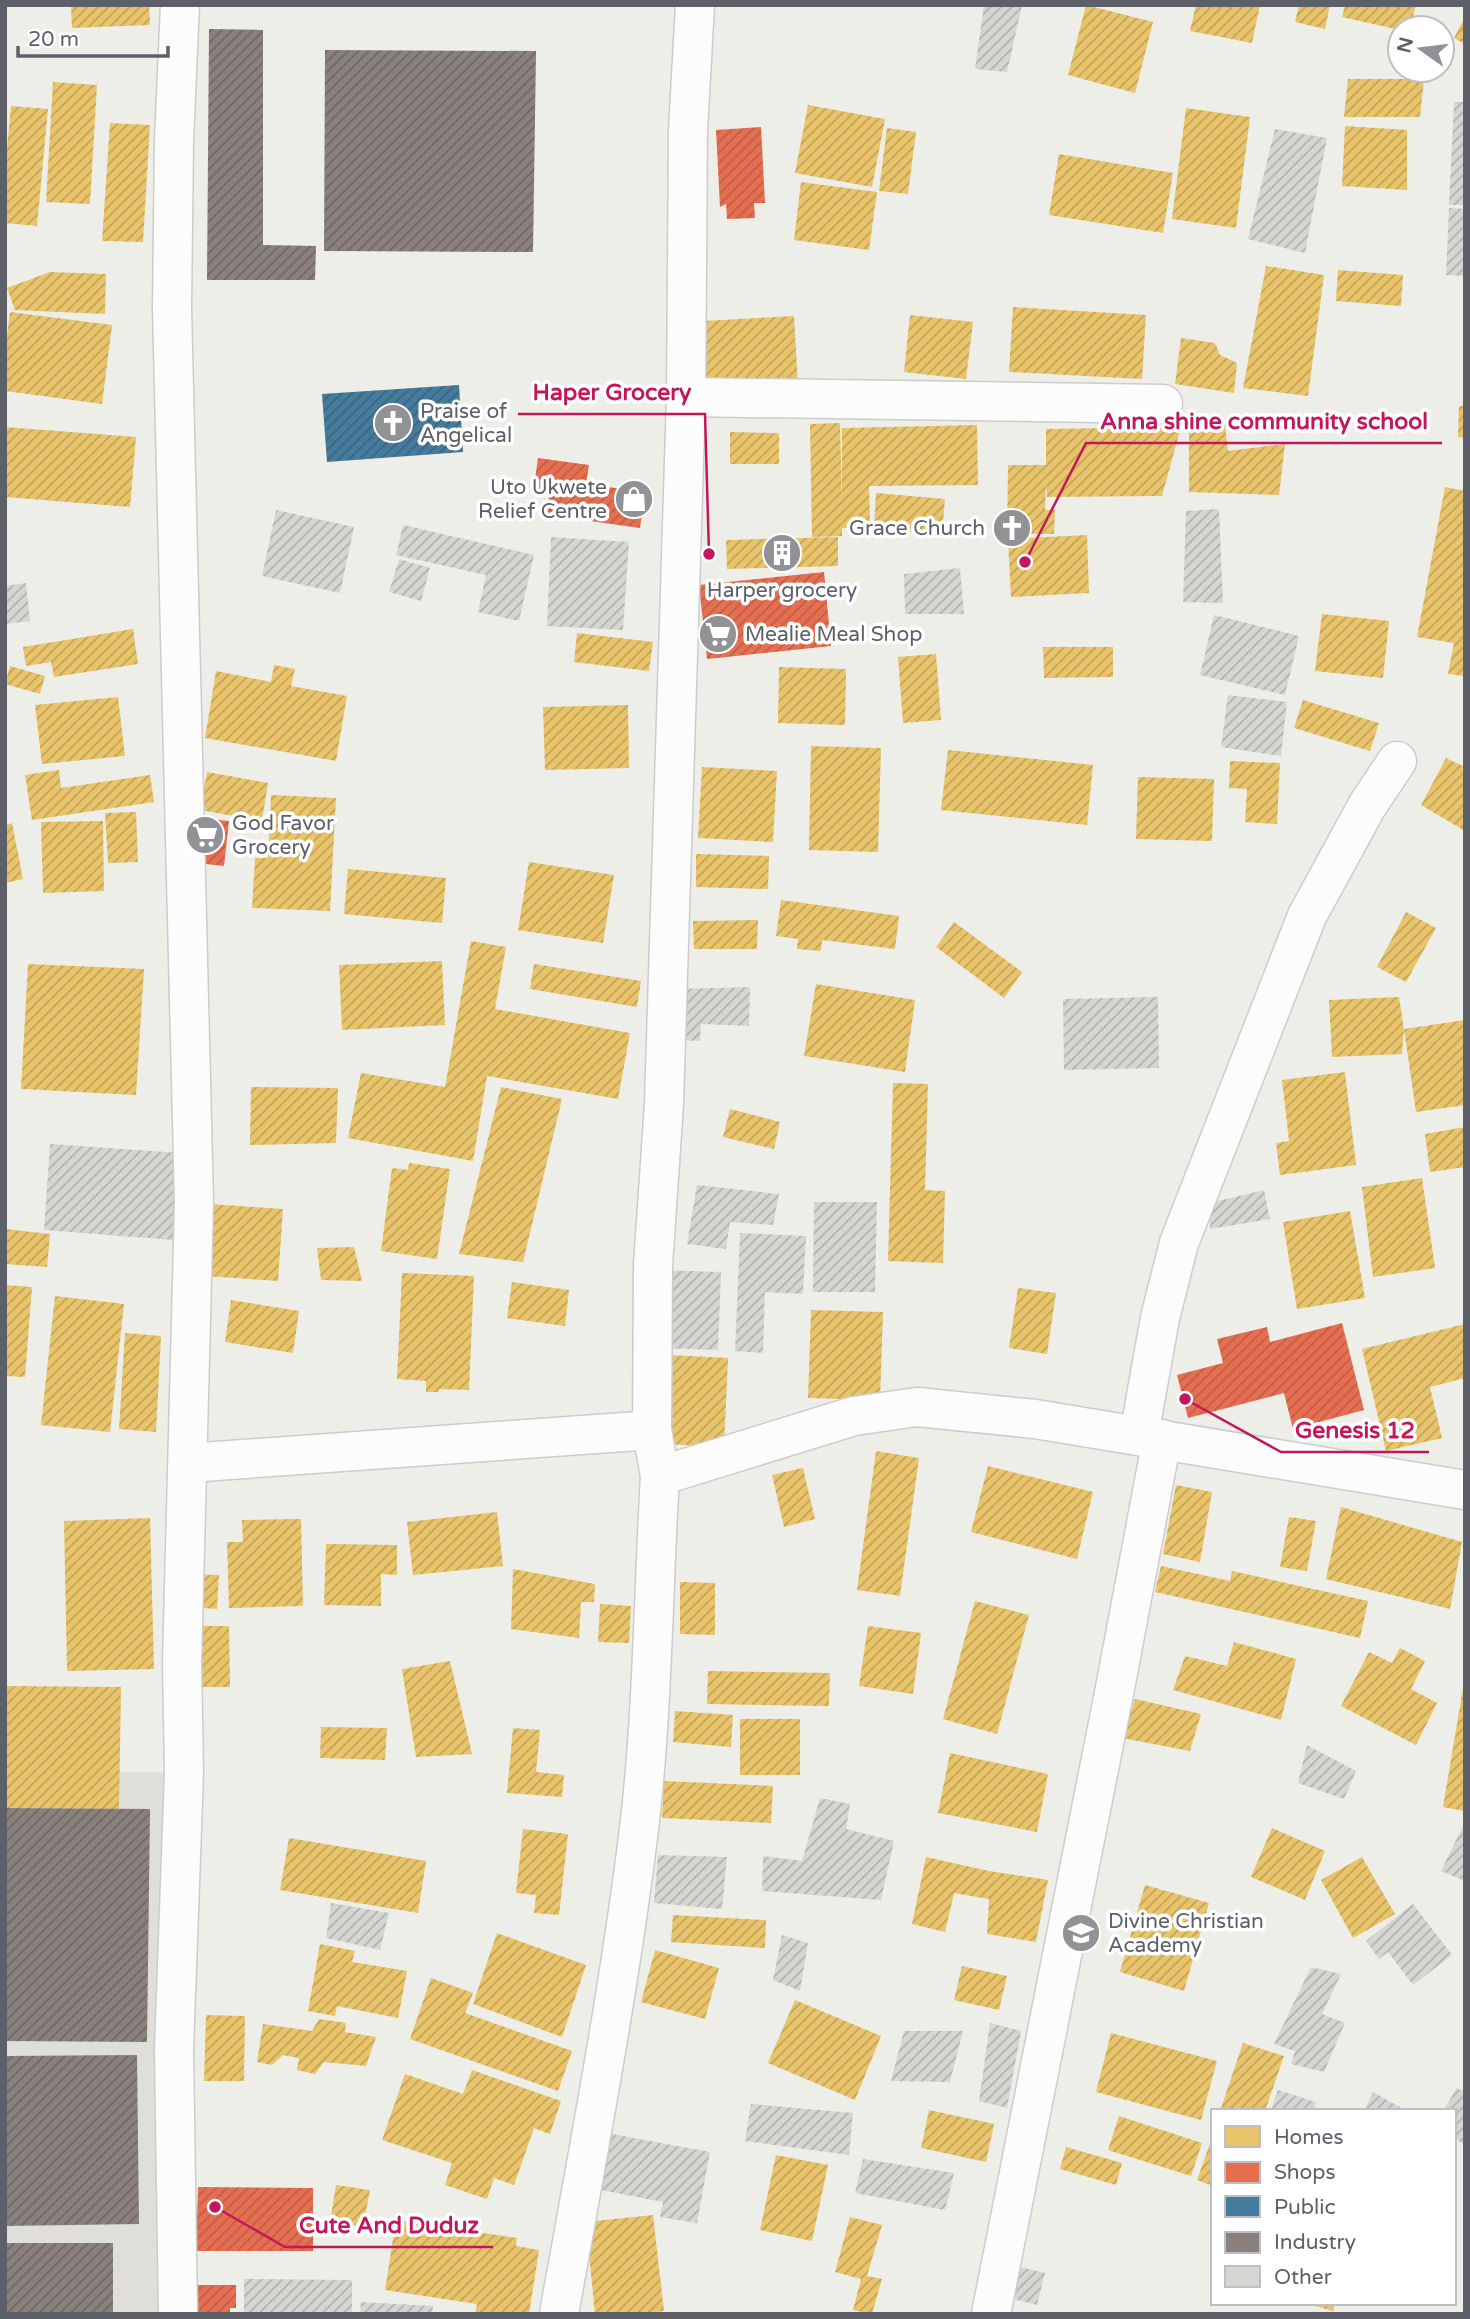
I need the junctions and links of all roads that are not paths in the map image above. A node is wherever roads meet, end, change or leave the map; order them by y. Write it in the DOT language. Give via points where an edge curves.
graph roads {
  1 [pos="180,5"];
  2 [pos="695,5"];
  3 [pos="686,397"];
  4 [pos="1163,404"];
  5 [pos="1397,761"];
  6 [pos="652,1430"];
  7 [pos="1150,1437"];
  8 [pos="188,1463"];
  9 [pos="660,1476"];
  10 [pos="1465,1490"];
  11 [pos="178,2314"];
  12 [pos="559,2314"];
  13 [pos="991,2314"];
  1 -- 8 [label="street" via="172,308 194,1203"];
  2 -- 3 [label="street" via="688,131"];
  3 -- 4 [label="street"];
  3 -- 6 [label="street" via="664,1091 653,1265"];
  5 -- 7 [label="street" via="1307,916 1179,1243 1160,1318"];
  6 -- 8 [label="street"];
  6 -- 9 [label="street"];
  7 -- 9 [label="street" via="917,1407 854,1416"];
  7 -- 10 [label="street"];
  7 -- 13 [label="street" via="1116,1683"];
  8 -- 11 [label="street" via="174,2050"];
  9 -- 12 [label="street" via="639,1826 614,2010"];
}
